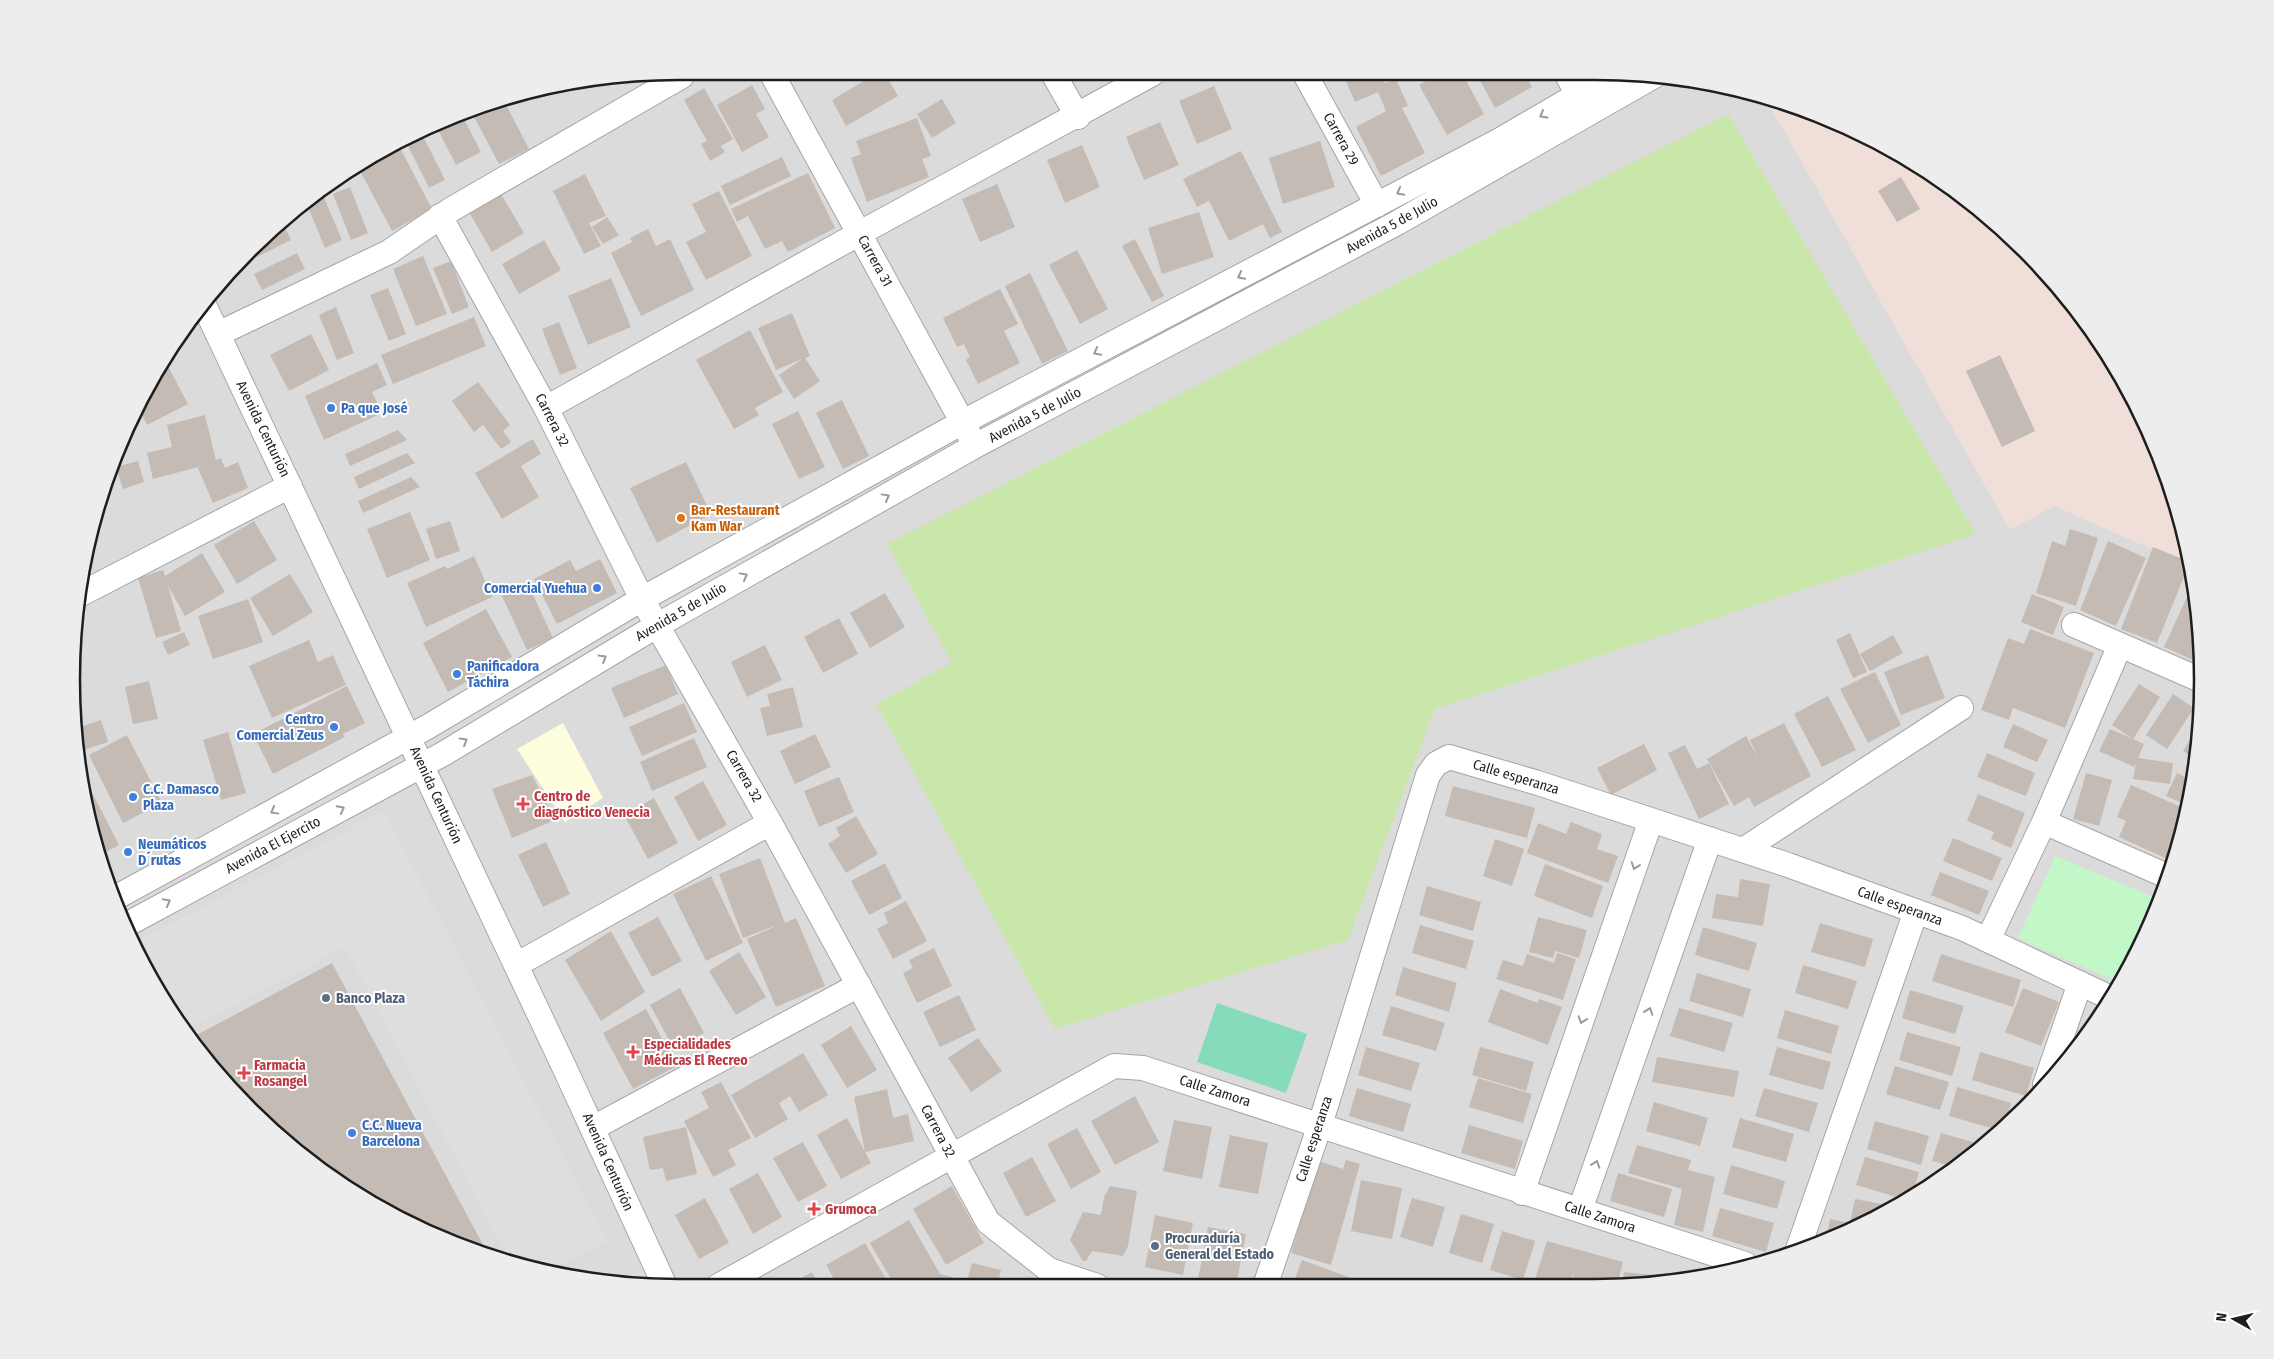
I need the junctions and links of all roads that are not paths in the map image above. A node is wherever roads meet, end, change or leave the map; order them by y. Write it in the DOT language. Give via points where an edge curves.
graph roads {
  1 [pos="675,80"];
  2 [pos="775,80"];
  3 [pos="1057,80"];
  4 [pos="1142,80"];
  5 [pos="1308,80"];
  6 [pos="1570,80"];
  7 [pos="1607,80"];
  8 [pos="1640,82"];
  9 [pos="1583,104"];
  10 [pos="1078,117"];
  11 [pos="1377,205"];
  12 [pos="440,216"];
  13 [pos="860,233"];
  14 [pos="1269,261"];
  15 [pos="1283,283"];
  16 [pos="207,311"];
  17 [pos="218,334"];
  18 [pos="546,408"];
  19 [pos="963,422"];
  20 [pos="975,446"];
  21 [pos="290,486"];
  22 [pos="87,591"];
  23 [pos="642,599"];
  24 [pos="658,625"];
  25 [pos="2074,625"];
  26 [pos="2120,645"];
  27 [pos="2194,677"];
  28 [pos="1961,708"];
  29 [pos="408,738"];
  30 [pos="422,765"];
  31 [pos="1651,820"];
  32 [pos="2044,822"];
  33 [pos="770,823"];
  34 [pos="1710,839"];
  35 [pos="1743,850"];
  36 [pos="2162,873"];
  37 [pos="120,894"];
  38 [pos="1916,912"];
  39 [pos="132,922"];
  40 [pos="1988,940"];
  41 [pos="516,965"];
  42 [pos="2080,983"];
  43 [pos="860,985"];
  44 [pos="2104,995"];
  45 [pos="2051,1068"];
  46 [pos="1320,1125"];
  47 [pos="593,1128"];
  48 [pos="952,1156"];
  49 [pos="1522,1193"];
  50 [pos="1580,1210"];
  51 [pos="1801,1242"];
  52 [pos="1738,1262"];
  53 [pos="658,1278"];
  54 [pos="731,1279"];
  55 [pos="1076,1279"];
  56 [pos="1267,1279"];
  1 -- 12 [label="street"];
  2 -- 13 [label="street, Carrera 31"];
  3 -- 10 [label="street"];
  4 -- 10 [label="street"];
  5 -- 11 [label="street, Carrera 29"];
  6 -- 9 [label="street"];
  7 -- 9 [label="street, Avenida 5 de Julio"];
  8 -- 9 [label="street, Avenida 5 de Julio"];
  9 -- 11 [label="street, Avenida 5 de Julio, one-way" via="1500,140"];
  9 -- 15 [label="street, Avenida 5 de Julio" via="1397,223"];
  10 -- 13 [label="street"];
  11 -- 14 [label="street, Avenida 5 de Julio"];
  12 -- 17 [label="street" via="389,252"];
  12 -- 18 [label="street, Carrera 32"];
  13 -- 18 [label="street"];
  13 -- 19 [label="street, Carrera 31"];
  14 -- 15 [label="street"];
  14 -- 19 [label="street, Avenida 5 de Julio, one-way"];
  15 -- 20 [label="street, Avenida 5 de Julio"];
  16 -- 17 [label="street, Avenida Centurión"];
  17 -- 21 [label="street, Avenida Centurión"];
  18 -- 23 [label="street, Carrera 32"];
  19 -- 20 [label="street, Carrera 31"];
  19 -- 23 [label="street, Avenida 5 de Julio"];
  24 -- 20 [label="street, Avenida 5 de Julio, one-way"];
  21 -- 22 [label="street"];
  21 -- 29 [label="street, Avenida Centurión"];
  23 -- 24 [label="street, Carrera 32"];
  23 -- 29 [label="street, Avenida 5 de Julio"];
  30 -- 24 [label="street, Avenida 5 de Julio, one-way"];
  24 -- 33 [label="street, Carrera 32"];
  25 -- 26 [label="street"];
  26 -- 27 [label="street"];
  26 -- 32 [label="street"];
  28 -- 35 [label="street"];
  29 -- 30 [label="street, Avenida Centurión"];
  29 -- 37 [label="street, Avenida El Ejercito, one-way"];
  39 -- 30 [label="street, Avenida El Ejercito, one-way"];
  30 -- 41 [label="street, Avenida Centurión"];
  31 -- 34 [label="street, Calle esperanza"];
  31 -- 46 [label="street, Calle esperanza" via="1449,757 1436,764 1428,775"];
  31 -- 49 [label="street, one-way"];
  32 -- 36 [label="street"];
  32 -- 40 [label="street"];
  33 -- 41 [label="street"];
  33 -- 43 [label="street, Carrera 32"];
  34 -- 35 [label="street, Calle esperanza"];
  50 -- 34 [label="street, one-way"];
  35 -- 38 [label="street, Calle esperanza"];
  38 -- 40 [label="street, Calle esperanza"];
  38 -- 51 [label="street"];
  40 -- 42 [label="street, Calle esperanza"];
  41 -- 47 [label="street, Avenida Centurión"];
  42 -- 44 [label="street, Calle esperanza"];
  42 -- 45 [label="street"];
  43 -- 47 [label="street"];
  43 -- 48 [label="street, Carrera 32"];
  46 -- 48 [label="street, Calle Zamora" via="1144,1068 1114,1066"];
  46 -- 49 [label="street, Calle Zamora"];
  46 -- 56 [label="street, Calle esperanza"];
  47 -- 53 [label="street, Avenida Centurión"];
  48 -- 54 [label="street, Calle Zamora"];
  48 -- 55 [label="street, Carrera 32" via="988,1222 1049,1270"];
  49 -- 50 [label="street, Calle Zamora"];
  50 -- 52 [label="street, Calle Zamora"];
}
